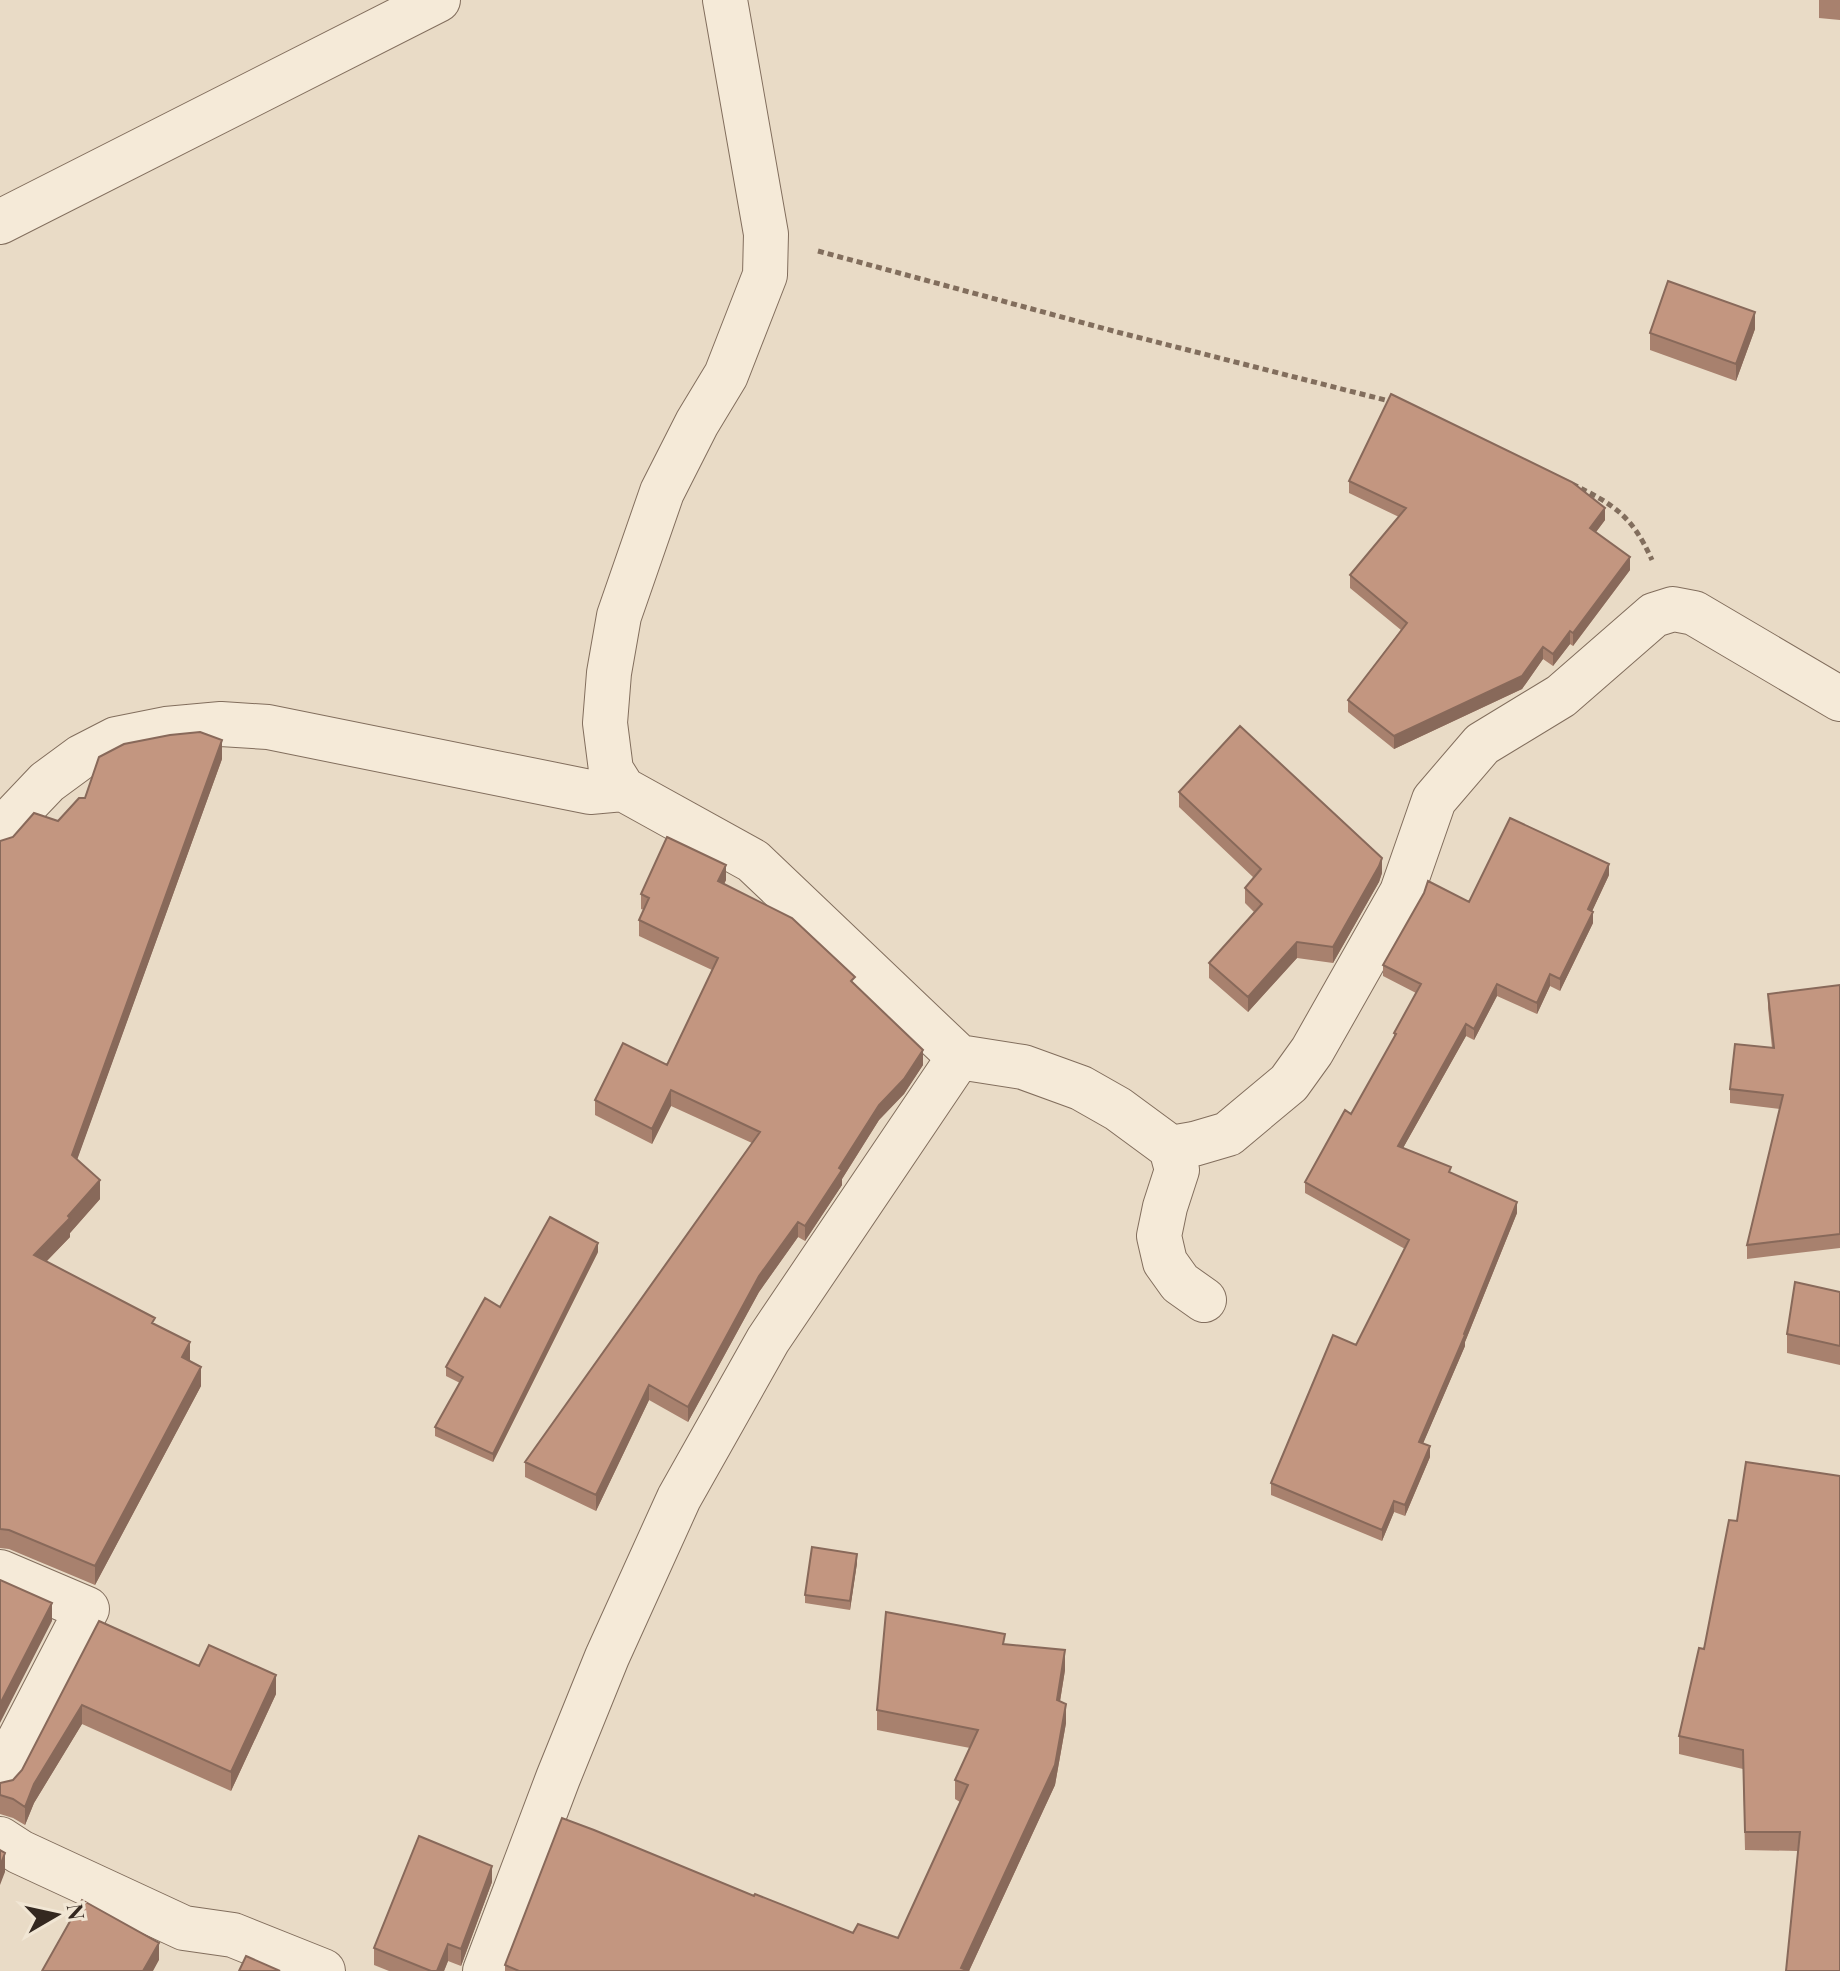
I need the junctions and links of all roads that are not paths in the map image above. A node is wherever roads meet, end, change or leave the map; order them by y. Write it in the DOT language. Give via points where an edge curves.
graph roads {
  1 [pos="438,0"];
  2 [pos="725,0"];
  3 [pos="0,222"];
  4 [pos="1840,699"];
  5 [pos="623,789"];
  6 [pos="0,835"];
  7 [pos="959,1057"];
  8 [pos="1171,1148"];
  9 [pos="1204,1300"];
  10 [pos="0,1572"];
  11 [pos="0,1777"];
  12 [pos="0,1839"];
  13 [pos="323,1971"];
  14 [pos="485,1971"];
  1 -- 3 [label="street"];
  2 -- 5 [label="street" via="766,234 765,275 726,375 662,492 619,616 605,723 611,770"];
  4 -- 8 [label="street" via="1694,613 1673,609 1654,615 1561,696 1482,744 1434,800 1402,892 1289,1083 1228,1134"];
  5 -- 6 [label="street" via="590,792 268,727 221,724 116,739 47,782"];
  5 -- 7 [label="street" via="753,861"];
  7 -- 8 [label="street" via="1023,1067 1081,1088"];
  7 -- 14 [label="street" via="768,1340 679,1498 602,1670"];
  8 -- 9 [label="street" via="1177,1170 1159,1236 1165,1262 1180,1283"];
  10 -- 11 [label="street" via="87,1609"];
  12 -- 13 [label="street" via="184,1928 233,1935"];
}
